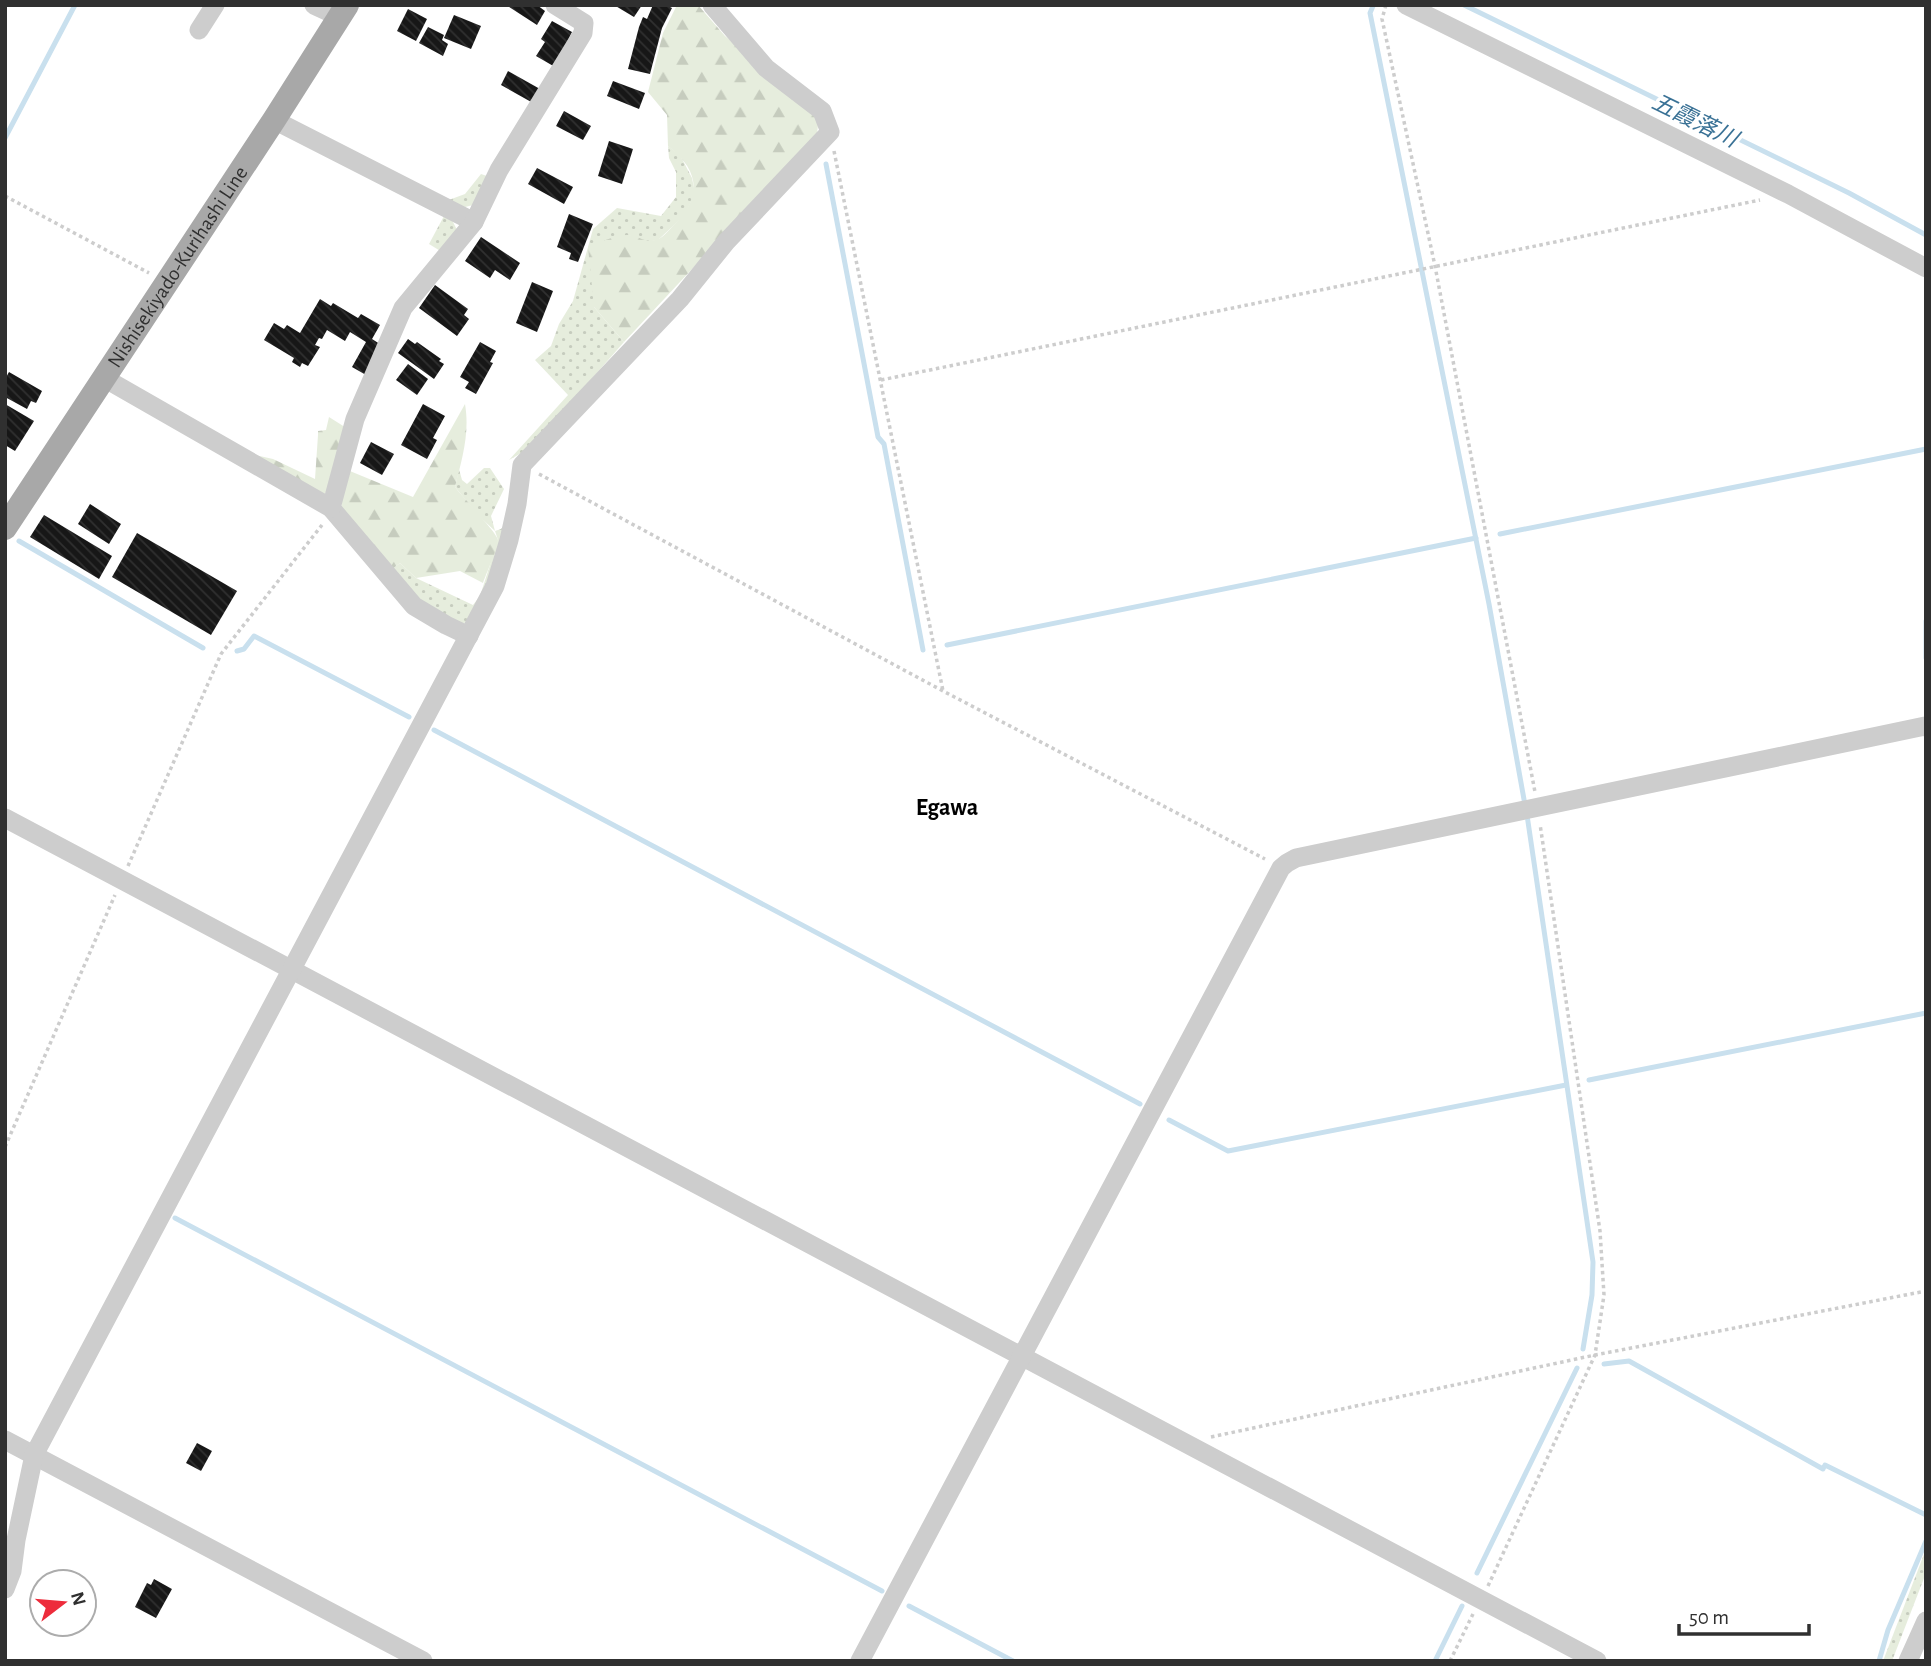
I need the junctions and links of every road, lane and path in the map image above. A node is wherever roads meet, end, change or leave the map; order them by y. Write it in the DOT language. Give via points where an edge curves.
graph roads {
  1 [pos="215,5"];
  2 [pos="314,5"];
  3 [pos="712,5"];
  4 [pos="1386,5"];
  5 [pos="1406,5"];
  6 [pos="560,6"];
  7 [pos="343,11"];
  8 [pos="199,30"];
  9 [pos="274,120"];
  10 [pos="831,132"];
  11 [pos="1788,194"];
  12 [pos="5,196"];
  13 [pos="474,222"];
  14 [pos="1432,267"];
  15 [pos="1926,268"];
  16 [pos="166,282"];
  17 [pos="104,378"];
  18 [pos="881,380"];
  19 [pos="522,465"];
  20 [pos="331,508"];
  21 [pos="5,528"];
  22 [pos="469,636"];
  23 [pos="943,691"];
  24 [pos="1926,727"];
  25 [pos="1530,810"];
  26 [pos="5,818"];
  27 [pos="1281,868"];
  28 [pos="122,880"];
  29 [pos="290,969"];
  30 [pos="5,1147"];
  31 [pos="1926,1291"];
  32 [pos="1595,1355"];
  33 [pos="1021,1356"];
  34 [pos="5,1440"];
  35 [pos="1196,1449"];
  36 [pos="34,1455"];
  37 [pos="11,1546"];
  38 [pos="5,1589"];
  39 [pos="1480,1598"];
  40 [pos="1926,1621"];
  41 [pos="423,1661"];
  42 [pos="860,1661"];
  43 [pos="1450,1661"];
  44 [pos="1597,1661"];
  45 [pos="1908,1661"];
  1 -- 8 [label="street"];
  2 -- 7 [label="street"];
  3 -- 10 [label="street" via="766,68 822,111"];
  4 -- 14 [label="path" via="1382,19"];
  5 -- 11 [label="street"];
  6 -- 13 [label="street" via="584,23 583,33 499,170"];
  7 -- 9 [label="main road, Nishisekiyado-Kurihashi Line"];
  9 -- 13 [label="street"];
  9 -- 16 [label="main road, Nishisekiyado-Kurihashi Line"];
  10 -- 18 [label="path"];
  10 -- 19 [label="street"];
  11 -- 14 [label="path"];
  11 -- 15 [label="street"];
  12 -- 16 [label="path"];
  13 -- 20 [label="street" via="404,308 355,419"];
  14 -- 18 [label="path"];
  14 -- 25 [label="path"];
  16 -- 17 [label="main road, Nishisekiyado-Kurihashi Line"];
  17 -- 20 [label="street"];
  17 -- 21 [label="main road, Nishisekiyado-Kurihashi Line"];
  18 -- 23 [label="path"];
  19 -- 22 [label="street" via="517,504 495,586"];
  19 -- 23 [label="path"];
  20 -- 22 [label="street" via="414,606"];
  20 -- 28 [label="path" via="320,529 221,654"];
  22 -- 29 [label="street"];
  23 -- 27 [label="path"];
  24 -- 25 [label="street"];
  25 -- 27 [label="street" via="1296,859"];
  25 -- 32 [label="path" via="1600,1231 1604,1295"];
  26 -- 28 [label="street"];
  27 -- 33 [label="street"];
  28 -- 29 [label="street"];
  28 -- 30 [label="path"];
  29 -- 33 [label="street"];
  29 -- 36 [label="street"];
  31 -- 32 [label="path"];
  32 -- 35 [label="path" via="1205,1438"];
  32 -- 39 [label="path"];
  33 -- 35 [label="street"];
  33 -- 42 [label="street"];
  34 -- 36 [label="street"];
  35 -- 39 [label="street"];
  36 -- 37 [label="street"];
  36 -- 41 [label="street"];
  37 -- 38 [label="street" via="12,1571"];
  39 -- 43 [label="path"];
  39 -- 44 [label="street"];
  40 -- 45 [label="street"];
}
